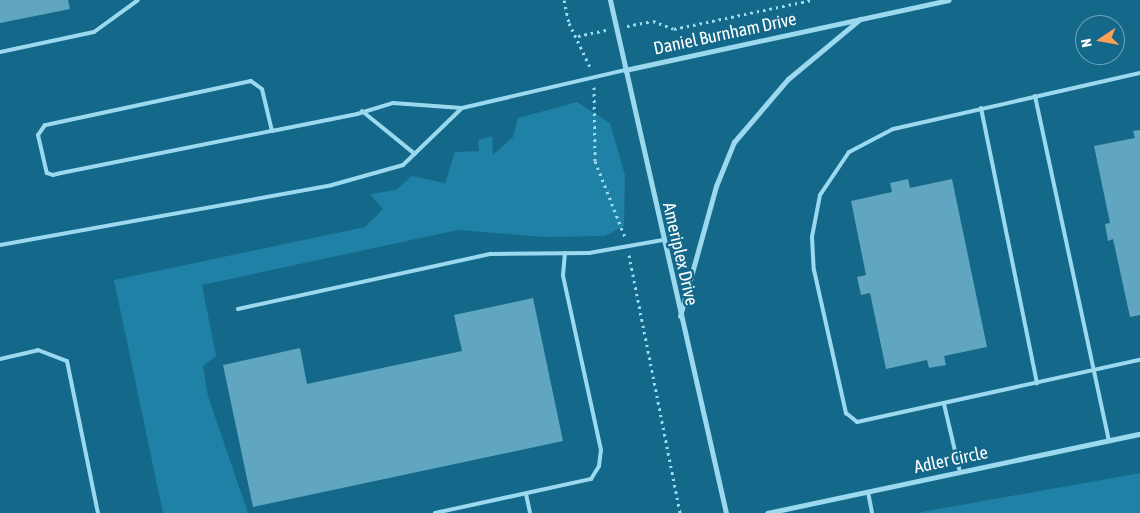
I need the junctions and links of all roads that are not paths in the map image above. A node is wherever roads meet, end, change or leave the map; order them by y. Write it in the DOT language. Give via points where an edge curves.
graph roads {
  1 [pos="138,0"];
  2 [pos="610,0"];
  3 [pos="949,0"];
  4 [pos="860,19"];
  5 [pos="0,52"];
  6 [pos="624,70"];
  7 [pos="1140,73"];
  8 [pos="1034,96"];
  9 [pos="462,108"];
  10 [pos="981,108"];
  11 [pos="362,111"];
  12 [pos="272,131"];
  13 [pos="415,154"];
  14 [pos="663,240"];
  15 [pos="0,245"];
  16 [pos="564,253"];
  17 [pos="238,309"];
  18 [pos="680,317"];
  19 [pos="0,358"];
  20 [pos="1140,360"];
  21 [pos="1091,370"];
  22 [pos="1037,383"];
  23 [pos="944,404"];
  24 [pos="1140,434"];
  25 [pos="1109,441"];
  26 [pos="960,472"];
  27 [pos="868,492"];
  28 [pos="526,494"];
  29 [pos="98,513"];
  30 [pos="435,513"];
  31 [pos="530,513"];
  32 [pos="726,513"];
  33 [pos="767,513"];
  34 [pos="872,513"];
  1 -- 5 [label="lane" via="94,32"];
  2 -- 6 [label="street, Ameriplex Drive"];
  3 -- 4 [label="street, Daniel Burnham Drive"];
  4 -- 6 [label="street, Daniel Burnham Drive"];
  4 -- 18 [label="street" via="788,79 734,142 716,186"];
  6 -- 9 [label="lane"];
  6 -- 14 [label="street, Ameriplex Drive"];
  7 -- 8 [label="lane"];
  8 -- 10 [label="lane"];
  8 -- 21 [label="lane"];
  9 -- 11 [label="lane" via="394,103"];
  9 -- 13 [label="lane"];
  10 -- 22 [label="lane"];
  10 -- 23 [label="lane" via="893,129 849,152 820,195 812,237 814,270 846,413 857,422"];
  11 -- 12 [label="lane"];
  11 -- 13 [label="lane"];
  12 -- 12 [label="lane" via="53,174 47,173 38,135 45,125 252,81 262,89"];
  13 -- 15 [label="lane" via="403,164 332,185"];
  14 -- 16 [label="lane"];
  14 -- 18 [label="street, Ameriplex Drive"];
  16 -- 17 [label="lane" via="491,254"];
  16 -- 28 [label="lane" via="563,275 600,450 599,466 591,479"];
  18 -- 32 [label="street, Ameriplex Drive"];
  19 -- 29 [label="lane" via="38,350 67,361"];
  20 -- 21 [label="lane"];
  21 -- 22 [label="lane"];
  21 -- 25 [label="lane"];
  22 -- 23 [label="lane"];
  23 -- 26 [label="lane"];
  24 -- 25 [label="street, Adler Circle"];
  25 -- 26 [label="street, Adler Circle"];
  26 -- 27 [label="street, Adler Circle"];
  27 -- 33 [label="street, Adler Circle"];
  27 -- 34 [label="lane"];
  28 -- 30 [label="lane"];
  28 -- 31 [label="lane"];
}
